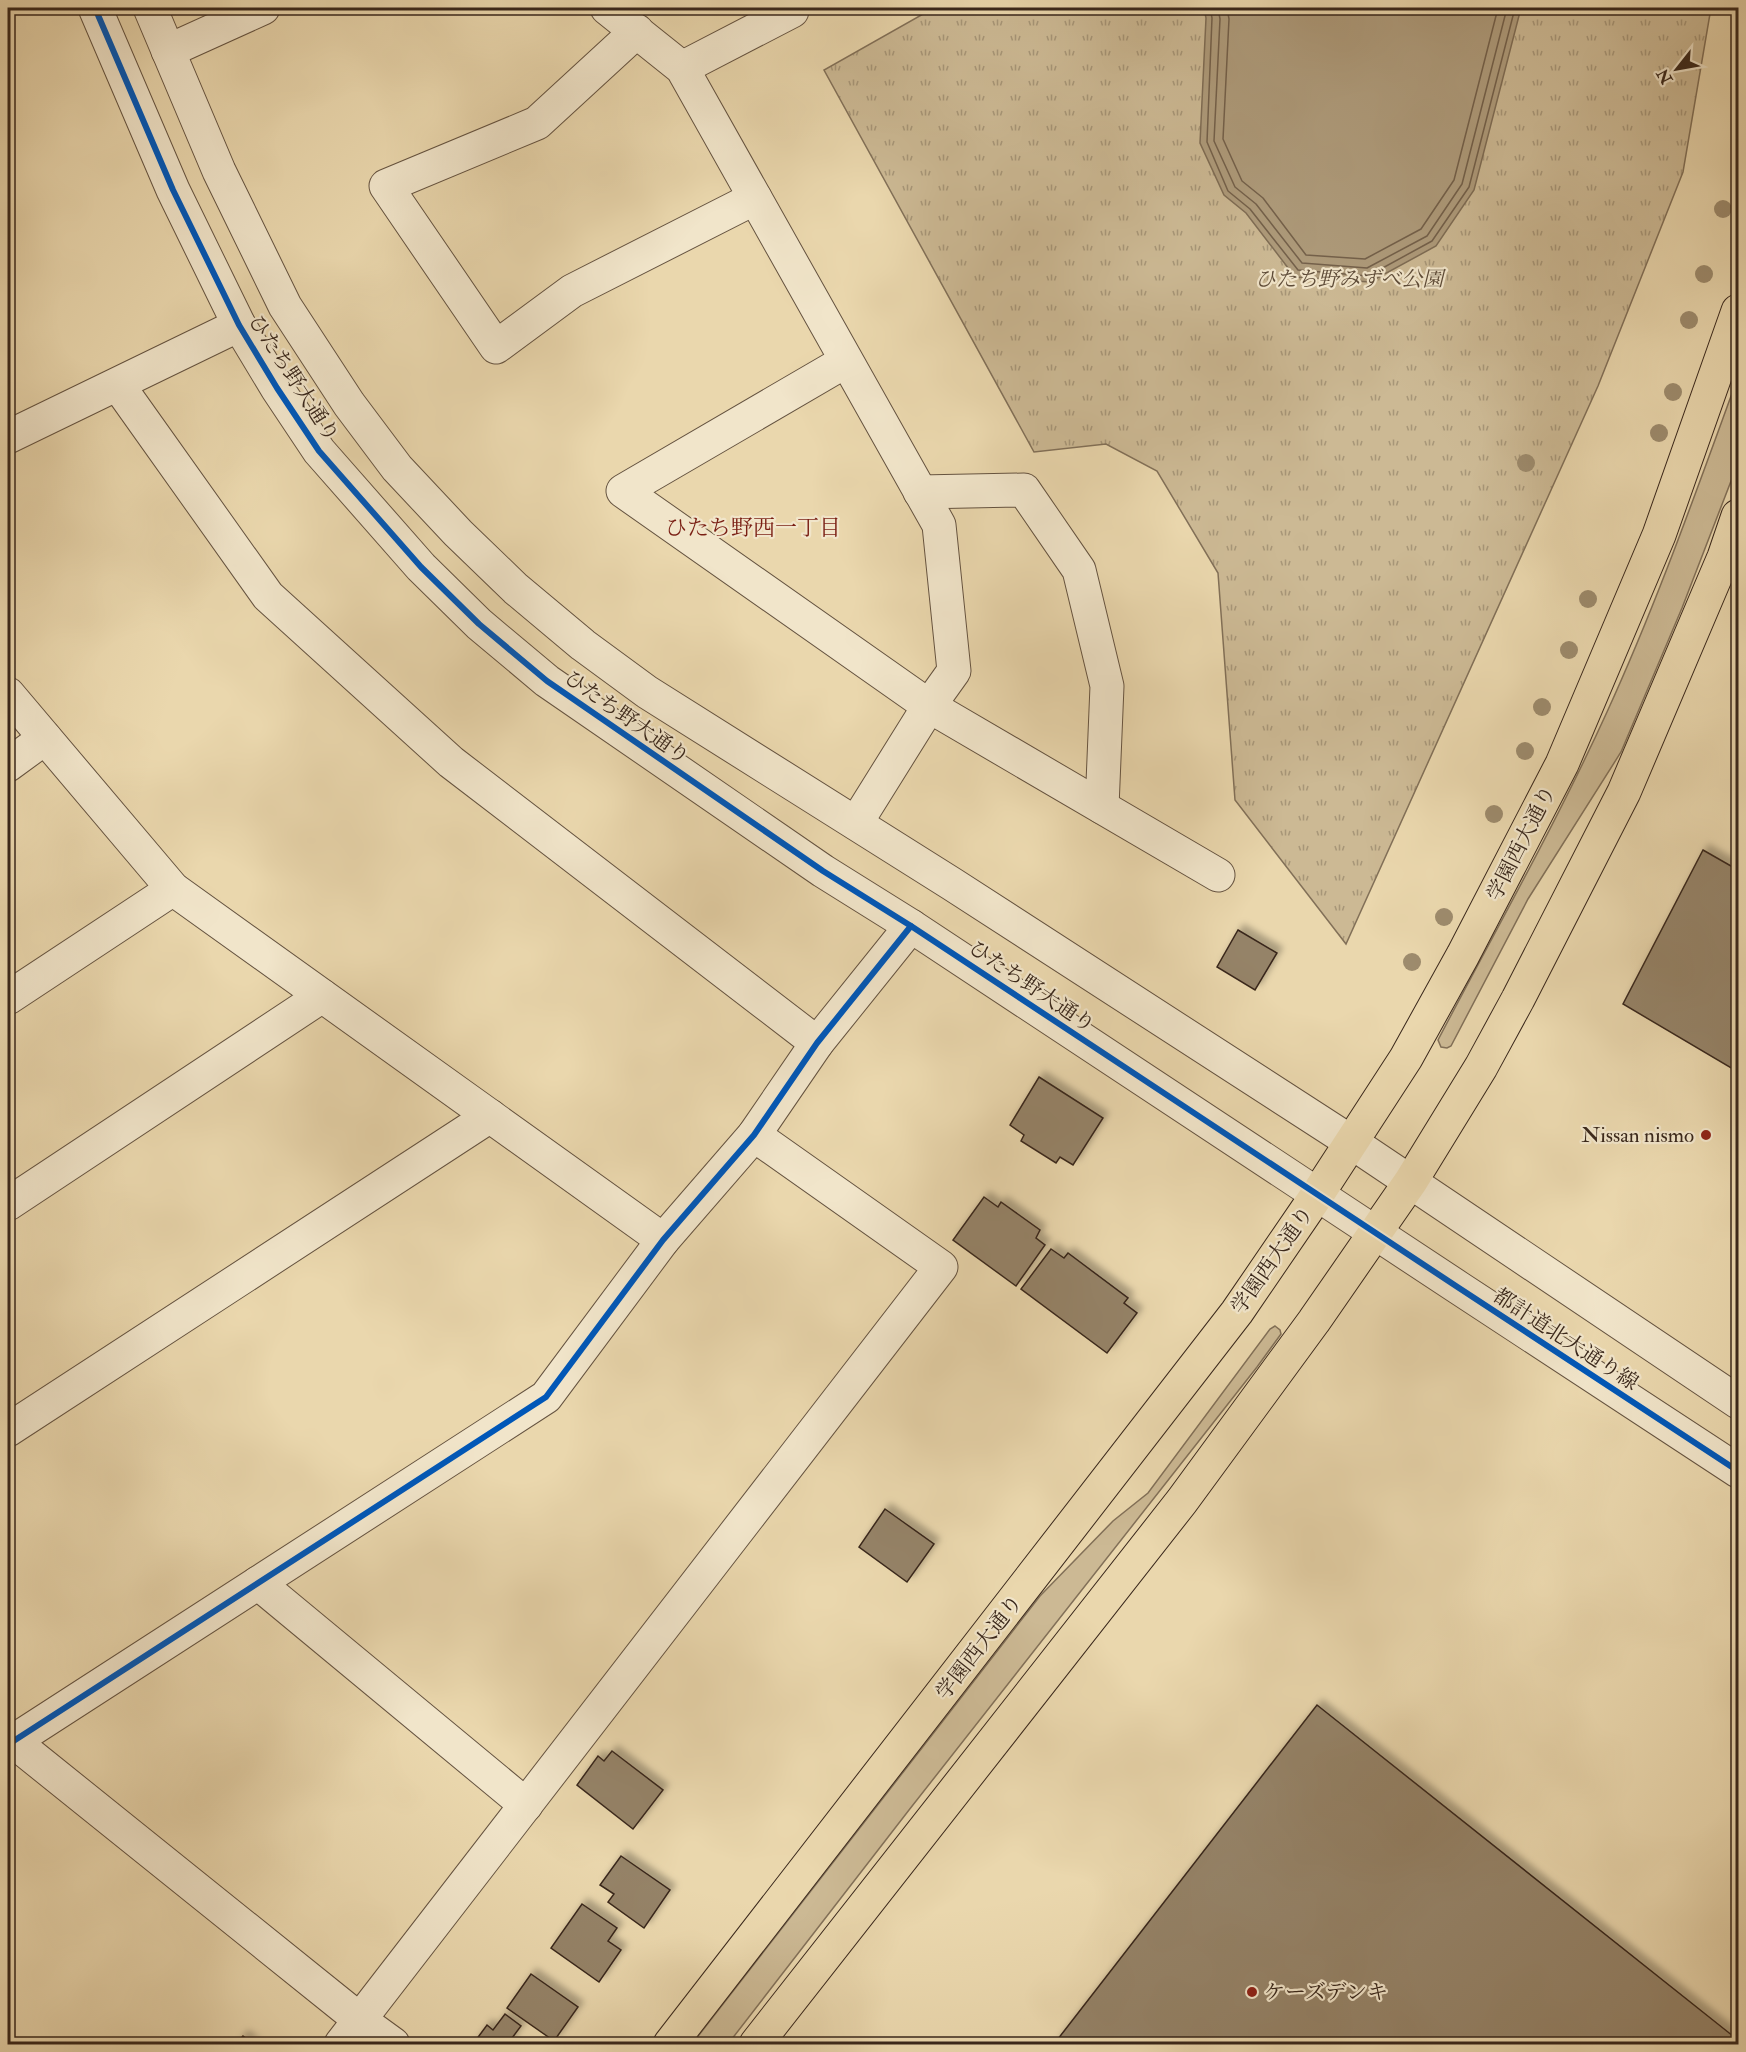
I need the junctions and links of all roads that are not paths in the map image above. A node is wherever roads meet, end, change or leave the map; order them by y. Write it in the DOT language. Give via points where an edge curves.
graph roads {
  1 [pos="95,8"];
  2 [pos="150,8"];
  3 [pos="263,8"];
  4 [pos="608,8"];
  5 [pos="791,8"];
  6 [pos="637,31"];
  7 [pos="168,51"];
  8 [pos="682,68"];
  9 [pos="755,198"];
  10 [pos="1738,311"];
  11 [pos="239,325"];
  12 [pos="846,361"];
  13 [pos="118,385"];
  14 [pos="8,437"];
  15 [pos="920,492"];
  16 [pos="1738,516"];
  17 [pos="8,694"];
  18 [pos="929,706"];
  19 [pos="45,738"];
  20 [pos="8,765"];
  21 [pos="1102,807"];
  22 [pos="856,823"];
  23 [pos="1218,875"];
  24 [pos="173,889"];
  25 [pos="911,926"];
  26 [pos="322,996"];
  27 [pos="8,998"];
  28 [pos="817,1043"];
  29 [pos="490,1116"];
  30 [pos="754,1135"];
  31 [pos="1352,1142"];
  32 [pos="1411,1181"];
  33 [pos="1317,1195"];
  34 [pos="8,1204"];
  35 [pos="1375,1233"];
  36 [pos="663,1240"];
  37 [pos="1738,1402"];
  38 [pos="8,1430"];
  39 [pos="1738,1471"];
  40 [pos="258,1583"];
  41 [pos="10,1739"];
  42 [pos="526,1805"];
  43 [pos="350,2032"];
  44 [pos="393,2044"];
  45 [pos="670,2044"];
  46 [pos="756,2044"];
  1 -- 11 [label="street, ひたち野大通り" via="173,190"];
  2 -- 7 [label="street, ひたち野大通り"];
  3 -- 7 [label="street"];
  4 -- 6 [label="street"];
  5 -- 8 [label="street" via="792,11"];
  6 -- 8 [label="street"];
  6 -- 9 [label="street" via="537,123 386,186 496,347 572,291"];
  7 -- 22 [label="street, ひたち野大通り" via="219,171 285,306 349,404 397,468 516,589 583,645 647,692"];
  8 -- 9 [label="street"];
  9 -- 12 [label="street"];
  10 -- 31 [label="main road, 学園西大通り" via="1659,535 1562,764 1406,1058"];
  11 -- 13 [label="street"];
  11 -- 25 [label="street, ひたち野大通り" via="320,451 421,567 479,624 547,681 623,735"];
  12 -- 15 [label="street"];
  12 -- 18 [label="street" via="623,491"];
  13 -- 14 [label="street"];
  13 -- 28 [label="street" via="268,596 451,762"];
  15 -- 18 [label="street" via="939,525 954,670"];
  15 -- 21 [label="street" via="1024,490 1079,570 1107,686"];
  16 -- 32 [label="main road" via="1624,792 1513,1009"];
  17 -- 19 [label="street"];
  18 -- 21 [label="street"];
  18 -- 22 [label="street"];
  19 -- 20 [label="street"];
  19 -- 24 [label="street"];
  21 -- 23 [label="street"];
  22 -- 31 [label="street, ひたち野大通り"];
  24 -- 26 [label="street"];
  24 -- 27 [label="street"];
  25 -- 28 [label="street"];
  25 -- 33 [label="street, ひたち野大通り"];
  26 -- 29 [label="street"];
  26 -- 34 [label="street"];
  28 -- 30 [label="street"];
  29 -- 36 [label="street"];
  29 -- 38 [label="street"];
  30 -- 36 [label="street"];
  30 -- 42 [label="street" via="941,1267"];
  31 -- 32 [label="street, ひたち野大通り"];
  31 -- 33 [label="main road, 学園西大通り"];
  32 -- 35 [label="main road"];
  32 -- 37 [label="street, 都計道北大通り線"];
  33 -- 35 [label="street, ひたち野大通り"];
  33 -- 45 [label="main road, 学園西大通り" via="1222,1330"];
  35 -- 39 [label="street, 都計道北大通り線"];
  35 -- 46 [label="main road" via="1174,1510"];
  36 -- 40 [label="street" via="546,1397"];
  40 -- 41 [label="street"];
  40 -- 42 [label="street"];
  41 -- 43 [label="street"];
  42 -- 43 [label="street"];
  43 -- 44 [label="street"];
}
